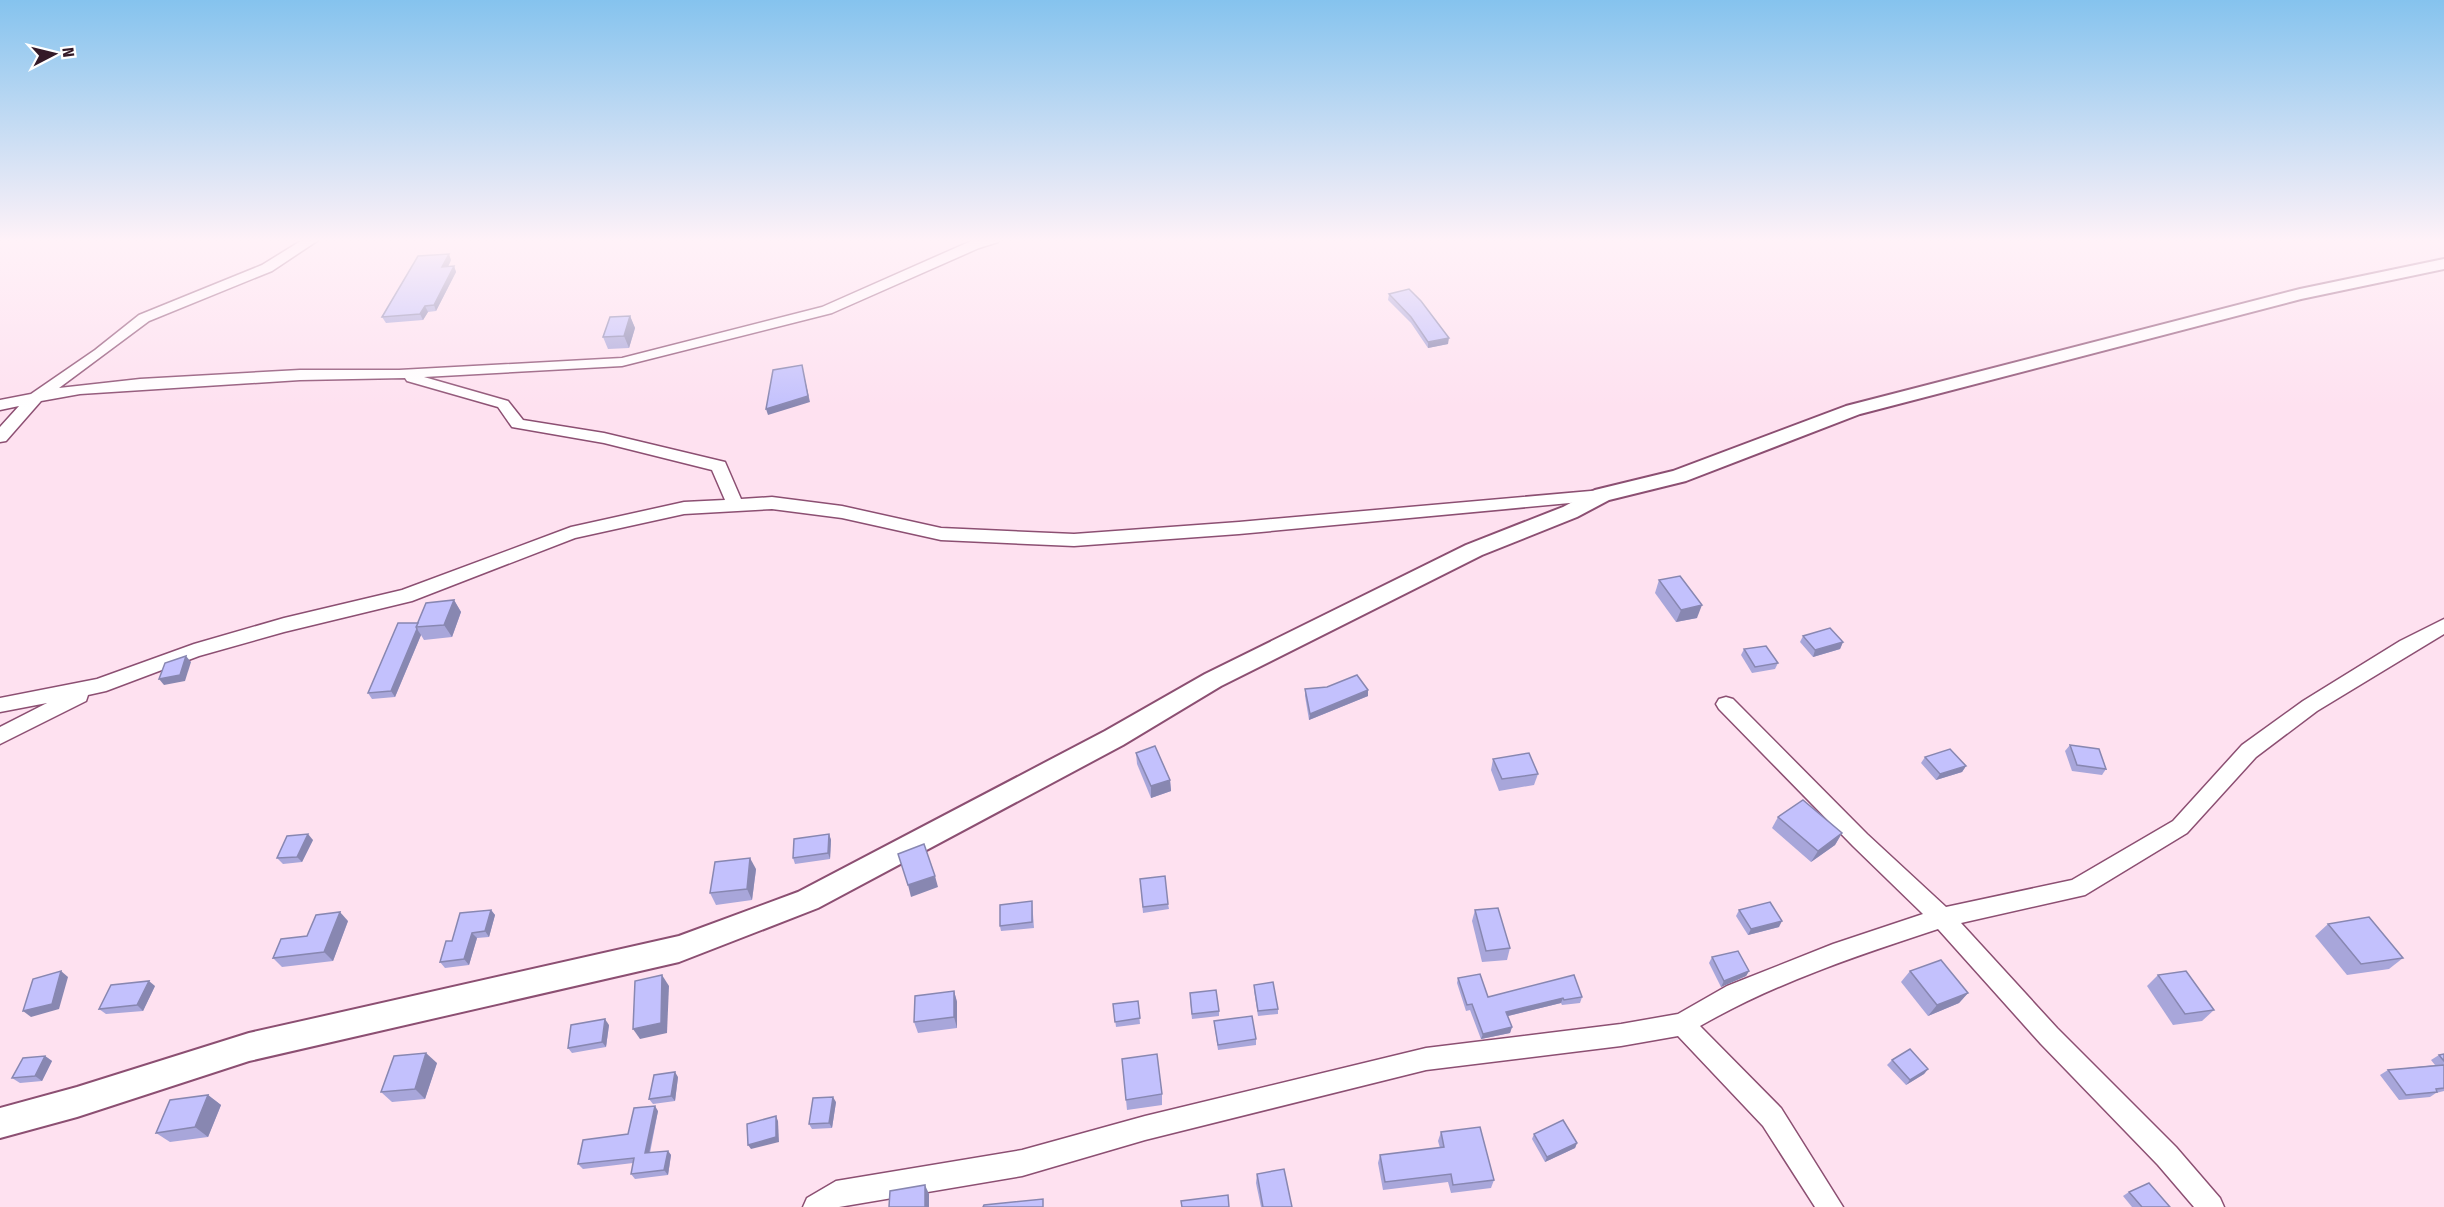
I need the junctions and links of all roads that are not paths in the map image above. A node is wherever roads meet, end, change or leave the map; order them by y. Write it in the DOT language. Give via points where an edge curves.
graph roads {
  1 [pos="200,295"];
  2 [pos="860,295"];
  3 [pos="2295,295"];
  4 [pos="399,374"];
  5 [pos="33,400"];
  6 [pos="0,405"];
  7 [pos="0,437"];
  8 [pos="1602,495"];
  9 [pos="735,505"];
  10 [pos="2444,627"];
  11 [pos="99,686"];
  12 [pos="1726,704"];
  13 [pos="0,705"];
  14 [pos="0,736"];
  15 [pos="1942,918"];
  16 [pos="1682,1024"];
  17 [pos="0,1122"];
  18 [pos="816,1207"];
  19 [pos="1830,1207"];
  20 [pos="2211,1207"];
  1 -- 5 [label="street" via="144,318"];
  2 -- 4 [label="street" via="827,310 622,362"];
  3 -- 8 [label="street" via="1853,410 1679,476"];
  4 -- 5 [label="street" via="140,384 80,389"];
  4 -- 9 [label="street" via="503,404 518,424 604,438 719,466"];
  5 -- 6 [label="street"];
  5 -- 7 [label="street"];
  8 -- 9 [label="street" via="1074,540 941,534 842,512 772,503"];
  8 -- 17 [label="street" via="1474,550 1212,680 1104,743 808,900 679,949 249,1047 77,1102"];
  9 -- 11 [label="street" via="684,508 571,533 406,596 205,648"];
  10 -- 15 [label="street" via="2310,706 2249,751 2180,827 2077,888"];
  11 -- 13 [label="street"];
  11 -- 14 [label="street"];
  12 -- 15 [label="street"];
  15 -- 16 [label="street" via="1833,954 1735,994"];
  15 -- 20 [label="street"];
  16 -- 18 [label="street" via="1426,1059 1145,1128 1022,1163 836,1194"];
  16 -- 19 [label="street" via="1772,1118"];
}
